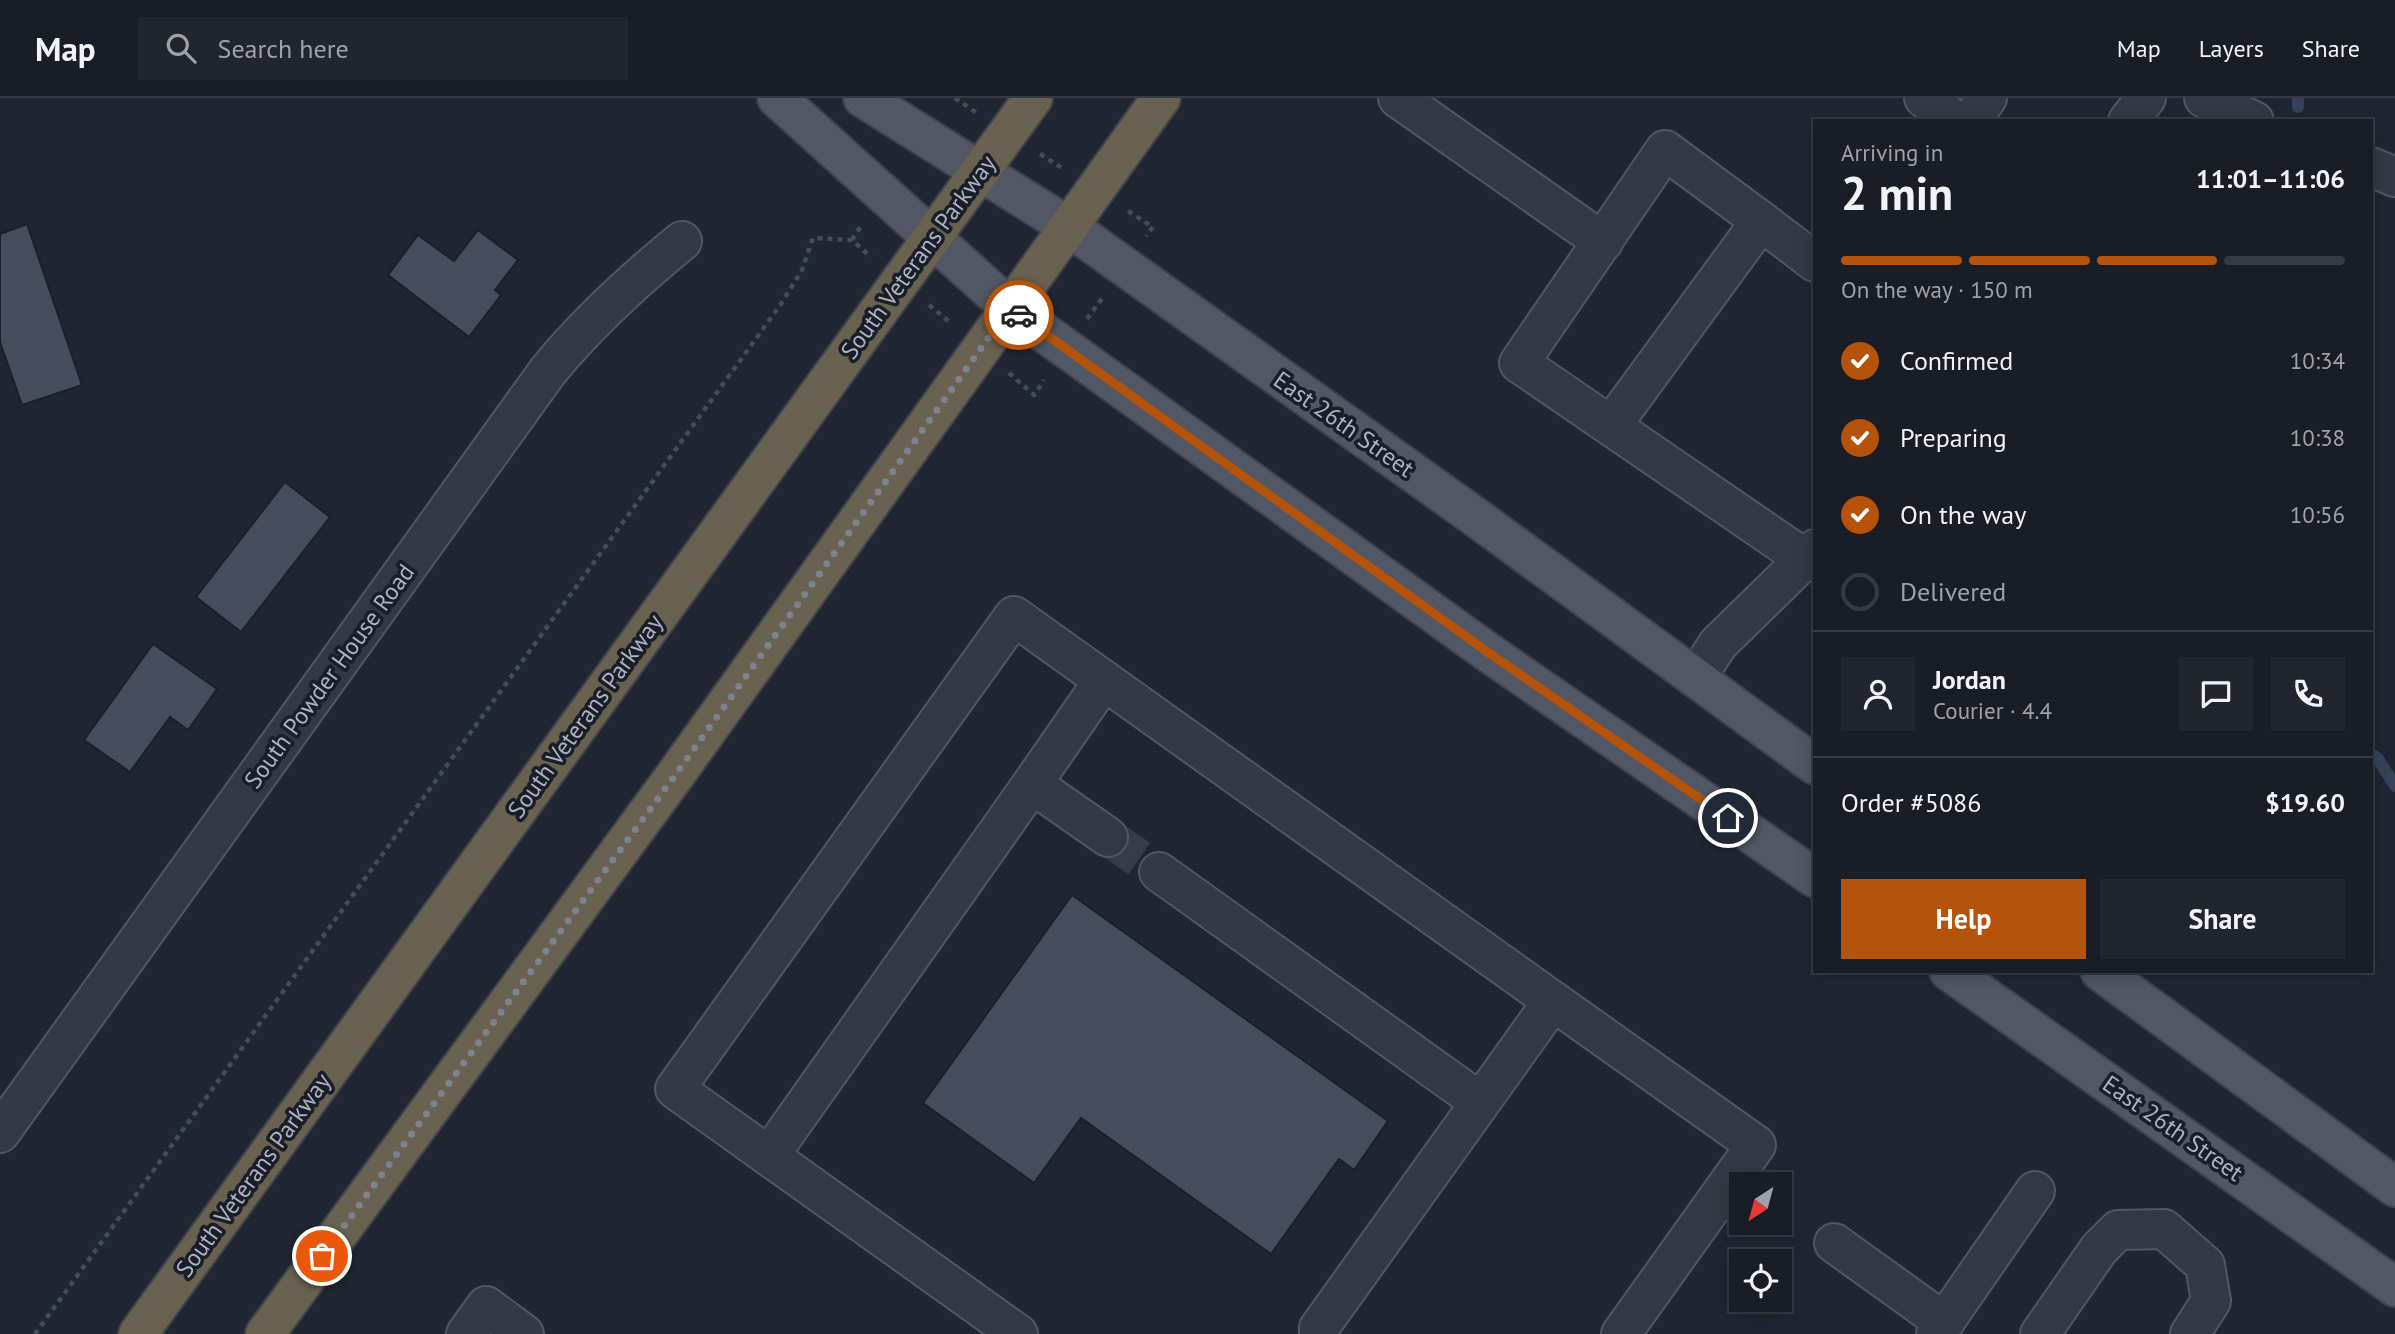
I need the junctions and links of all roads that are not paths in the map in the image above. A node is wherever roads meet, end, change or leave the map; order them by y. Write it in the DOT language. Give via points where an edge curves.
graph roads {
  1 [pos="777,98"];
  2 [pos="863,98"];
  3 [pos="1033,98"];
  4 [pos="1161,98"];
  5 [pos="1398,98"];
  6 [pos="1924,98"];
  7 [pos="1987,98"];
  8 [pos="2146,98"];
  9 [pos="2204,98"];
  10 [pos="1953,119"];
  11 [pos="1971,119"];
  12 [pos="2130,119"];
  13 [pos="2249,119"];
  14 [pos="2373,168"];
  15 [pos="980,172"];
  16 [pos="2395,177"];
  17 [pos="1761,221"];
  18 [pos="1069,227"];
  19 [pos="932,237"];
  20 [pos="682,241"];
  21 [pos="1603,242"];
  22 [pos="1813,260"];
  23 [pos="1010,308"];
  24 [pos="1611,426"];
  25 [pos="1810,554"];
  26 [pos="1696,678"];
  27 [pos="1104,680"];
  28 [pos="1813,764"];
  29 [pos="1032,784"];
  30 [pos="1108,837"];
  31 [pos="1159,872"];
  32 [pos="1813,877"];
  33 [pos="1952,973"];
  34 [pos="2103,973"];
  35 [pos="1553,1001"];
  36 [pos="1480,1102"];
  37 [pos="0,1133"];
  38 [pos="769,1156"];
  39 [pos="2395,1187"];
  40 [pos="2035,1191"];
  41 [pos="1834,1244"];
  42 [pos="2395,1287"];
  43 [pos="1940,1328"];
  44 [pos="138,1334"];
  45 [pos="265,1334"];
  46 [pos="466,1334"];
  47 [pos="524,1334"];
  48 [pos="1018,1334"];
  49 [pos="1319,1334"];
  50 [pos="1621,1334"];
  51 [pos="2040,1334"];
  52 [pos="2190,1334"];
  1 -- 19 [label="main road"];
  2 -- 15 [label="main road, East 26th Street"];
  3 -- 15 [label="highway, South Veterans Parkway"];
  4 -- 18 [label="highway"];
  5 -- 21 [label="street"];
  6 -- 10 [label="street"];
  7 -- 11 [label="street"];
  8 -- 12 [label="street"];
  9 -- 13 [label="street"];
  14 -- 16 [label="street"];
  15 -- 18 [label="main road, East 26th Street"];
  15 -- 19 [label="highway, South Veterans Parkway"];
  17 -- 21 [label="street" via="1665,150"];
  17 -- 22 [label="street"];
  17 -- 24 [label="street"];
  18 -- 23 [label="highway"];
  18 -- 26 [label="main road, East 26th Street"];
  19 -- 23 [label="main road"];
  19 -- 44 [label="highway, South Veterans Parkway"];
  20 -- 37 [label="street, South Powder House Road" via="627,286 548,371"];
  21 -- 24 [label="street" via="1519,363"];
  23 -- 32 [label="main road" via="1489,653"];
  23 -- 45 [label="highway" via="668,785"];
  24 -- 25 [label="street"];
  25 -- 26 [label="street" via="1718,644"];
  26 -- 28 [label="main road, East 26th Street"];
  27 -- 29 [label="street"];
  27 -- 35 [label="street"];
  27 -- 38 [label="street" via="1014,616 675,1089"];
  29 -- 30 [label="street"];
  29 -- 38 [label="street"];
  31 -- 36 [label="street"];
  33 -- 42 [label="main road, East 26th Street"];
  34 -- 39 [label="main road"];
  35 -- 36 [label="street"];
  35 -- 50 [label="street" via="1756,1145"];
  36 -- 49 [label="street"];
  38 -- 48 [label="street"];
  40 -- 43 [label="street"];
  41 -- 43 [label="street"];
  46 -- 47 [label="street" via="486,1306"];
  51 -- 52 [label="street" via="2099,1249 2118,1230 2164,1229 2205,1265 2211,1301"];
}
